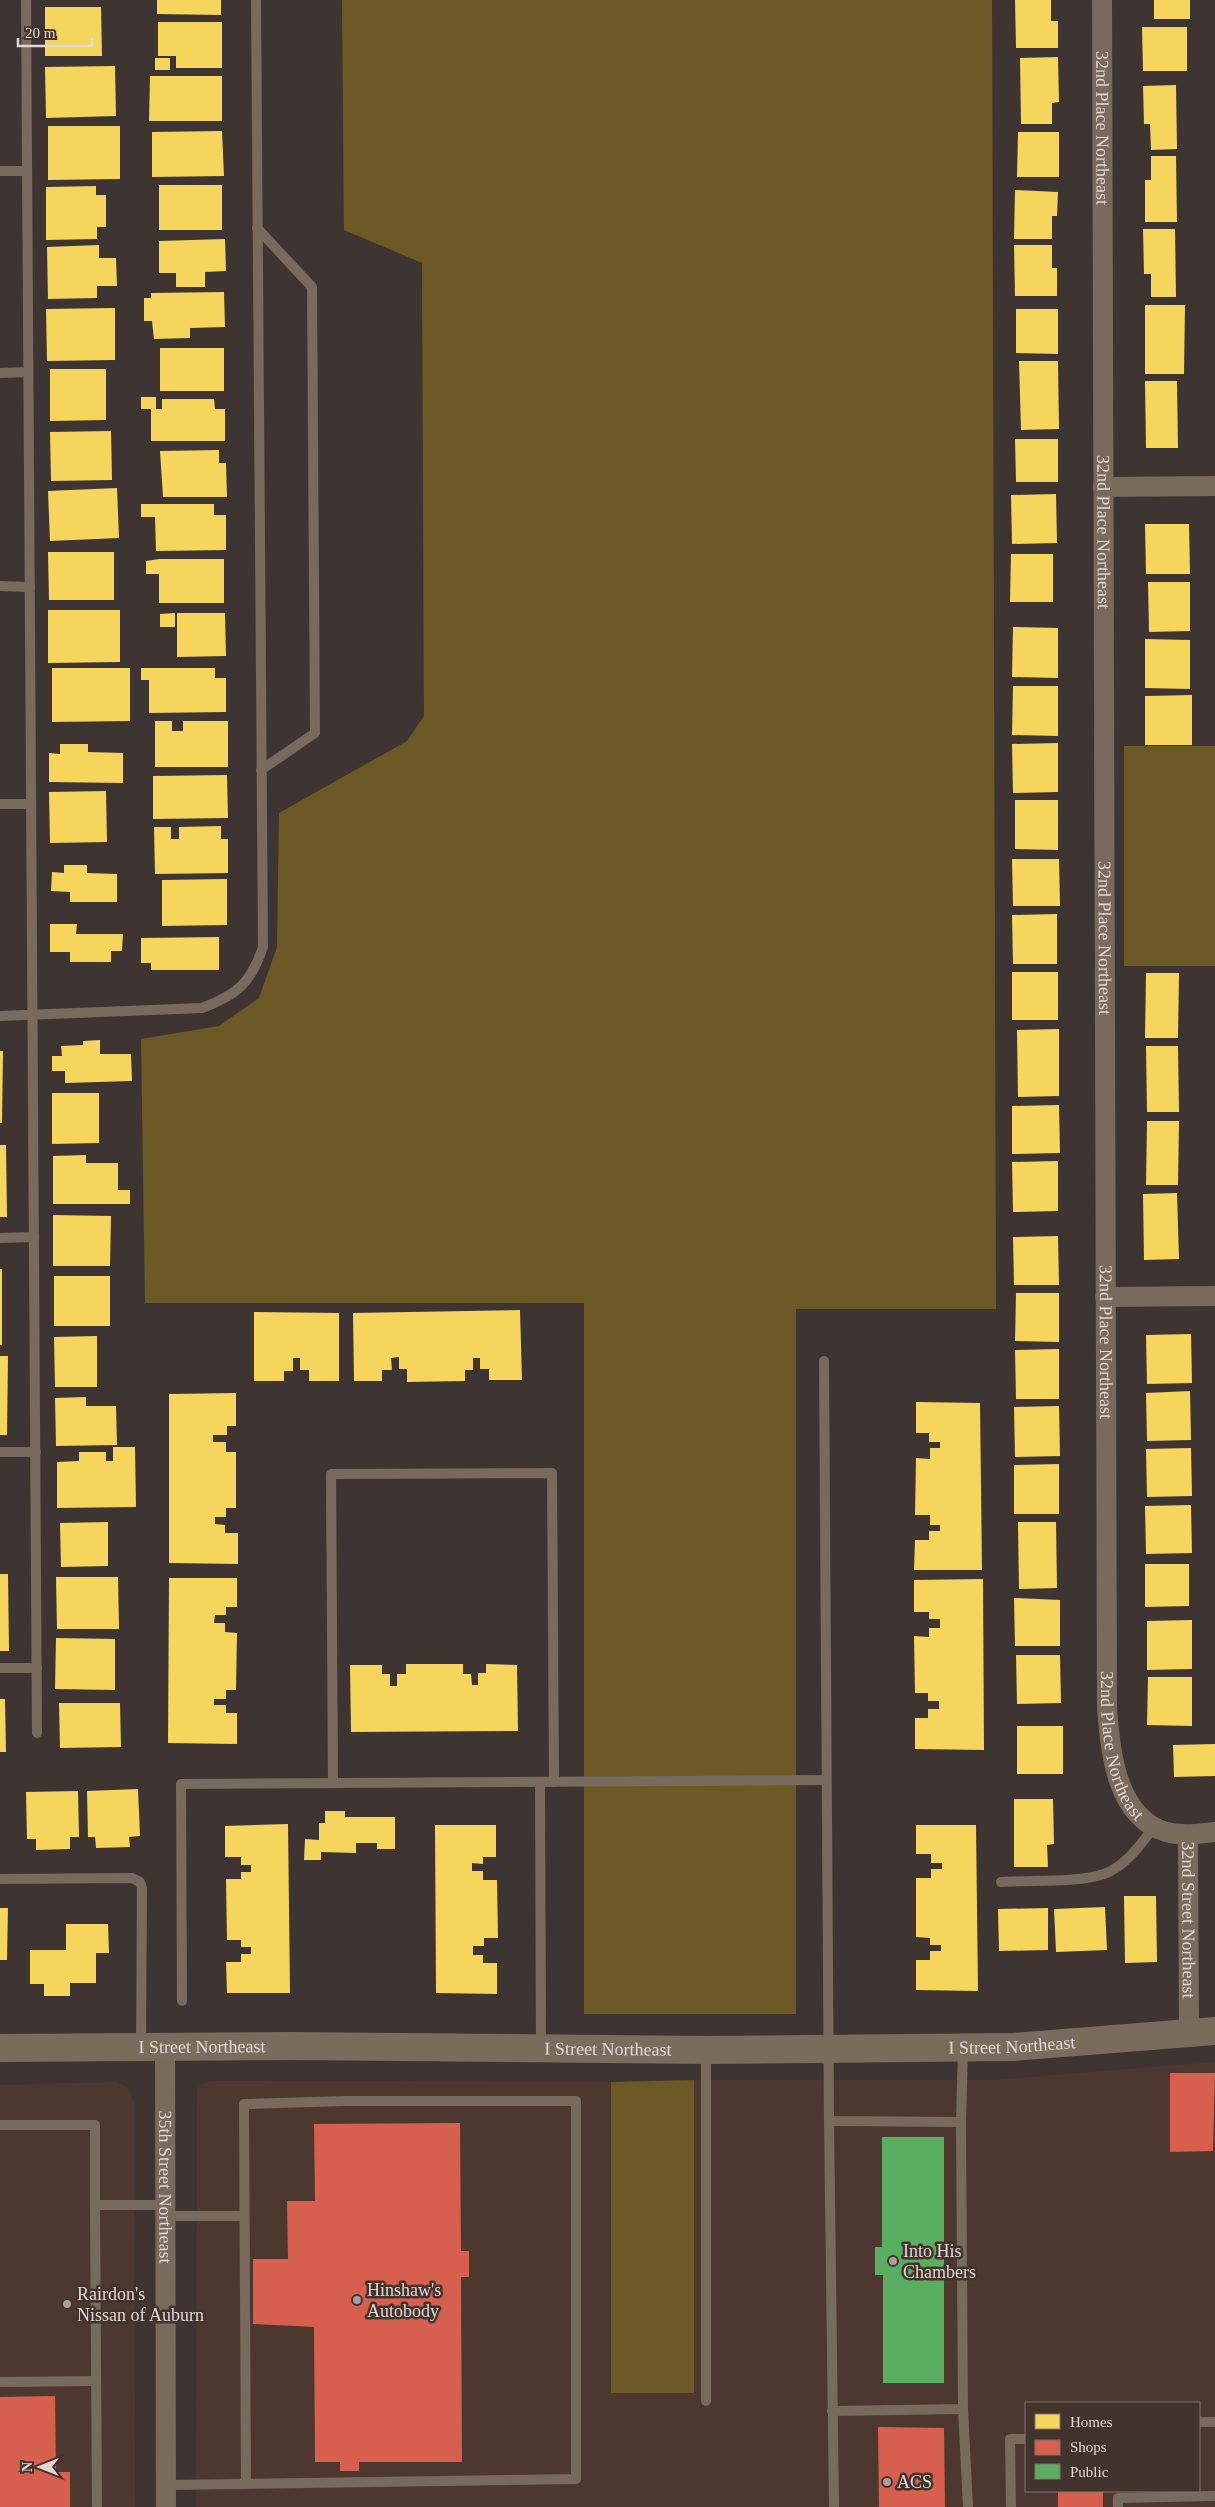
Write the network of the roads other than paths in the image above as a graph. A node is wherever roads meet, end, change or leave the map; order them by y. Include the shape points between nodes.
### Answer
1 (26, 0) edge
2 (256, 0) edge
3 (1102, 0) edge
4 (0, 171) edge
5 (27, 171) junction
6 (257, 228) junction
7 (28, 372) junction
8 (0, 373) edge
9 (1215, 486) edge
10 (1103, 487) junction
11 (0, 586) edge
12 (30, 586) junction
13 (262, 770) junction
14 (0, 804) edge
15 (31, 804) junction
16 (32, 1015) junction
17 (0, 1016) edge
18 (34, 1237) junction
19 (0, 1238) edge
20 (1215, 1296) edge
21 (1105, 1297) junction
22 (824, 1361) dead end
23 (0, 1452) edge
24 (36, 1452) junction
25 (0, 1668) edge
26 (37, 1668) junction
27 (37, 1733) dead end
28 (826, 1780) junction
29 (540, 1782) junction
30 (554, 1782) junction
31 (333, 1783) junction
32 (1154, 1827) junction
33 (1215, 1832) edge
34 (1188, 1835) junction
35 (0, 1879) edge
36 (1001, 1882) dead end
37 (182, 2002) dead end
38 (1202, 2032) edge
39 (153, 2047) junction
40 (0, 2048) edge
41 (962, 2048) junction
42 (541, 2049) junction
43 (829, 2049) junction
44 (706, 2050) junction
45 (829, 2120) junction
46 (961, 2122) junction
47 (0, 2125) edge
48 (95, 2205) junction
49 (165, 2211) junction
50 (244, 2216) junction
51 (96, 2381) junction
52 (0, 2382) edge
53 (706, 2401) dead end
54 (963, 2409) junction
55 (832, 2410) junction
56 (1200, 2422) edge
57 (1215, 2422) edge
58 (1025, 2439) edge
59 (246, 2484) junction
60 (166, 2485) junction
61 (1160, 2494) edge
62 (1215, 2496) edge
63 (1118, 2498) edge
64 (97, 2507) edge
65 (166, 2507) edge
66 (834, 2507) edge
67 (968, 2507) edge
68 (1011, 2507) edge

1 - 5 lane
2 - 6 lane
3 - 10 street, 32nd Place Northeast
4 - 5 lane
5 - 7 lane
6 - 13 lane
6 - 13 lane via 312,286 315,732
7 - 8 lane
7 - 12 lane
9 - 10 street
10 - 21 street, 32nd Place Northeast
11 - 12 lane
12 - 15 lane
13 - 16 lane via 263,947 255,969 239,989 202,1008
14 - 15 lane
15 - 16 lane
16 - 17 lane
16 - 18 lane
18 - 19 lane
18 - 24 lane
20 - 21 street
21 - 32 street, 32nd Place Northeast via 1107,1708 1110,1745 1114,1769 1126,1796
22 - 28 lane
23 - 24 lane
24 - 26 lane
25 - 26 lane
26 - 27 lane
28 - 30 lane
28 - 43 lane
29 - 30 lane
29 - 31 lane
29 - 42 lane
30 - 31 lane via 552,1473 331,1474
31 - 37 lane via 181,1784
32 - 34 street, 32nd Place Northeast
32 - 36 lane via 1135,1851 1106,1873 1089,1877
33 - 34 street, 32nd Street Northeast
34 - 38 street, 32nd Street Northeast
35 - 39 lane via 132,1878 140,1882
38 - 41 street, I Street Northeast via 1056,2045
39 - 40 street, I Street Northeast
39 - 42 street, I Street Northeast
39 - 49 street, 35th Street Northeast
41 - 43 street, I Street Northeast
41 - 46 lane
42 - 44 street, I Street Northeast
43 - 44 street, I Street Northeast
43 - 45 lane
44 - 53 lane
45 - 46 lane
45 - 55 lane
46 - 54 lane
47 - 48 lane via 95,2125
48 - 49 lane
48 - 51 lane
49 - 50 lane
49 - 60 street, 35th Street Northeast
50 - 59 lane
50 - 59 lane via 244,2104 576,2101 576,2479
51 - 52 lane
51 - 64 lane
54 - 55 lane
54 - 67 lane
55 - 66 lane
56 - 57 lane
58 - 68 lane via 1010,2439
59 - 60 lane
60 - 65 street, 35th Street Northeast
61 - 62 lane
61 - 63 lane

